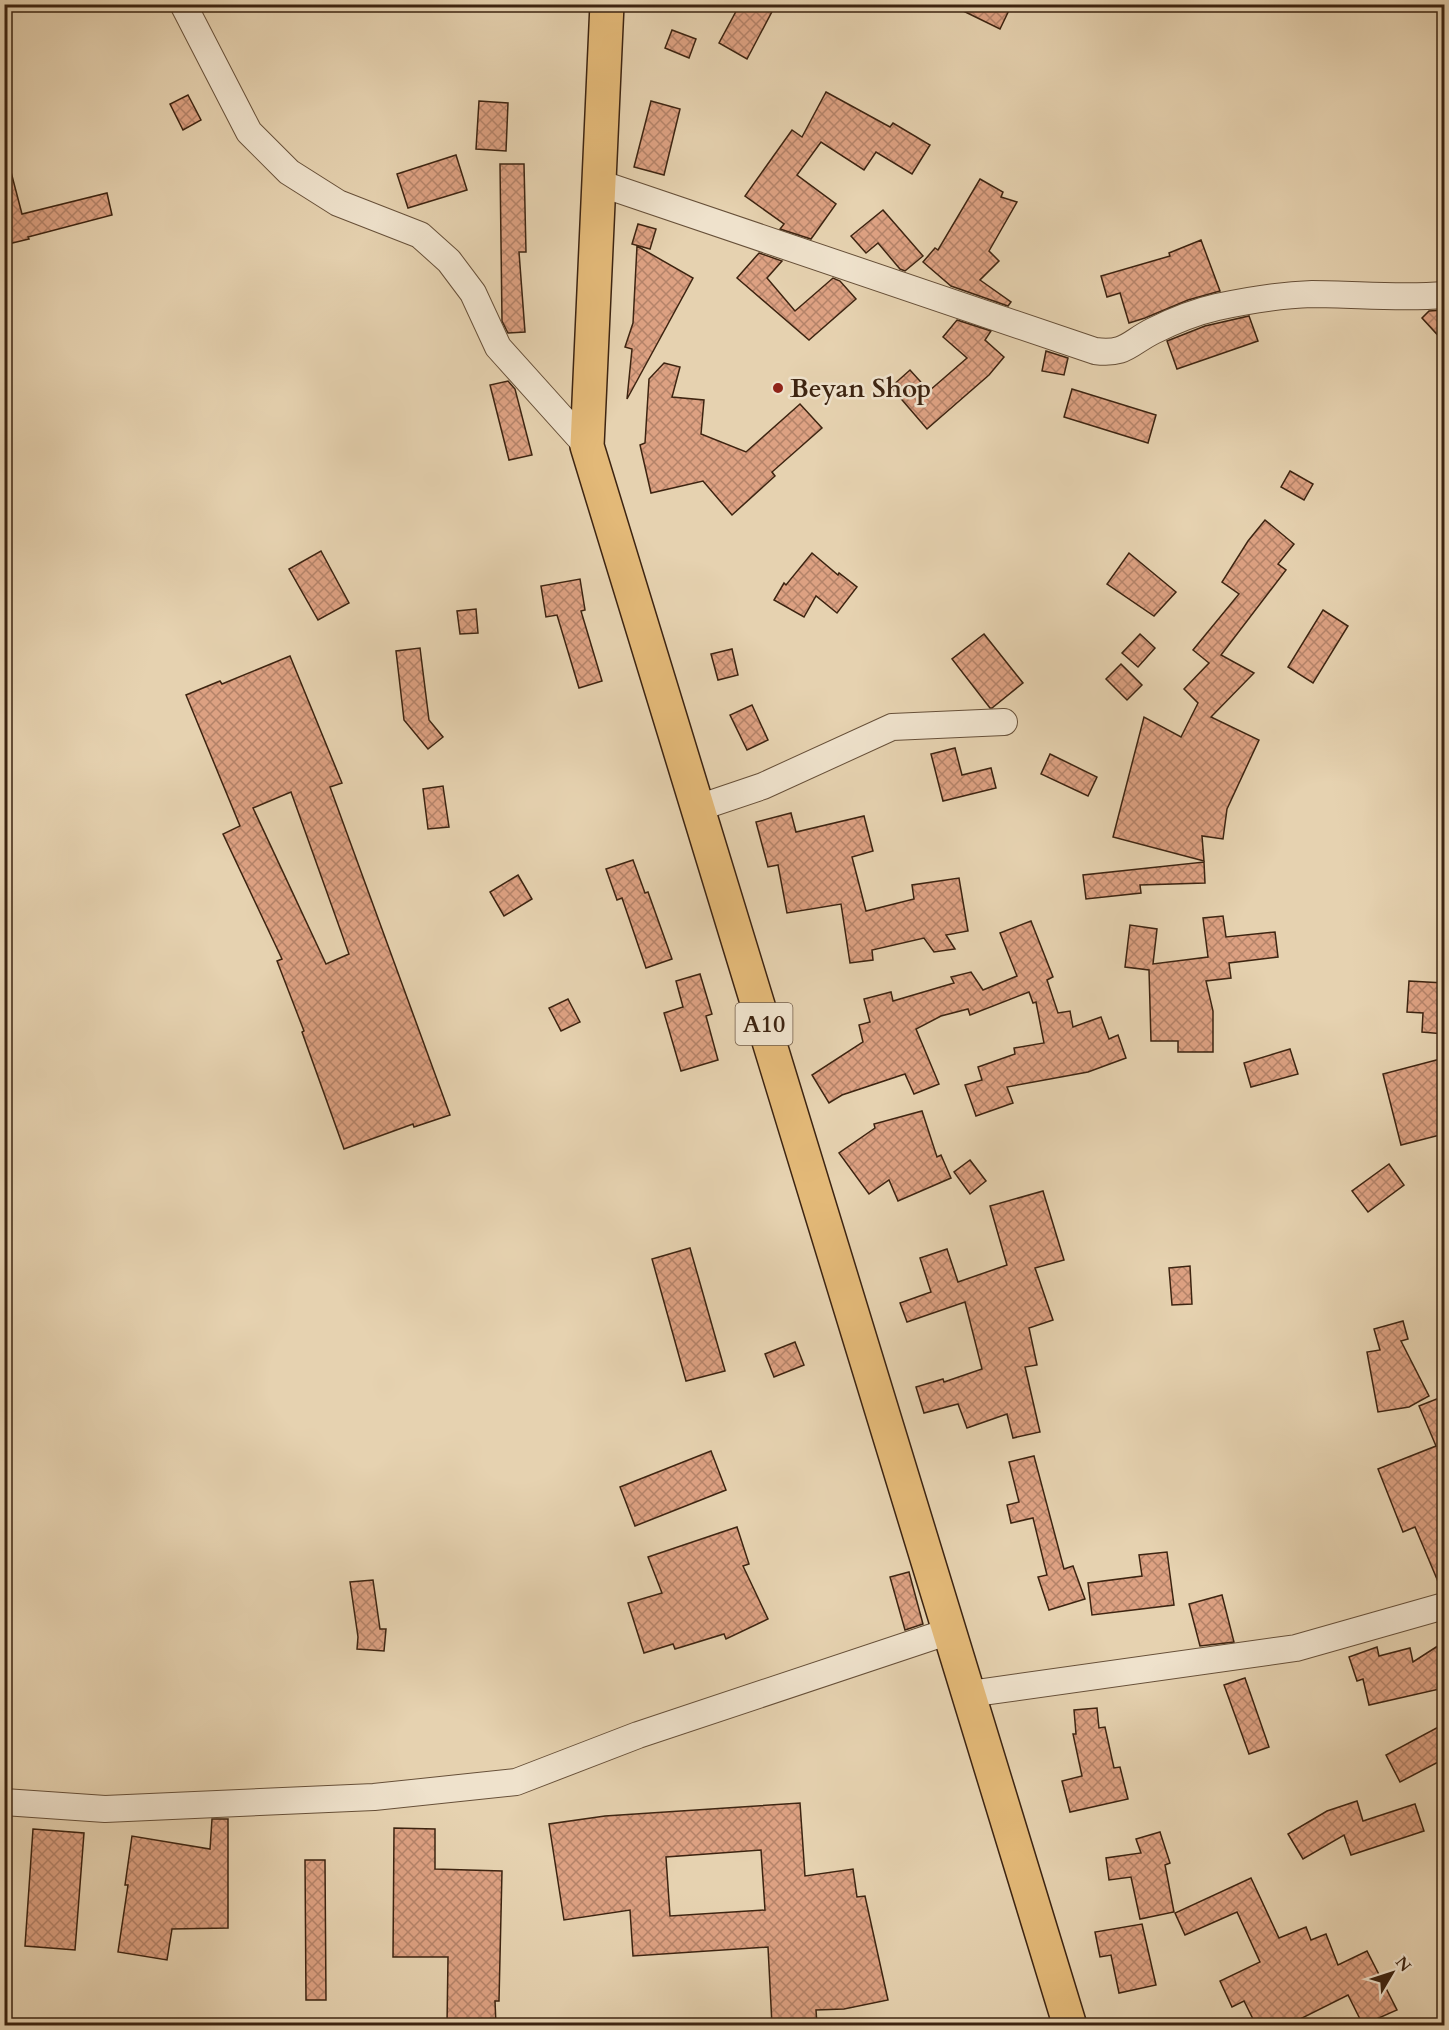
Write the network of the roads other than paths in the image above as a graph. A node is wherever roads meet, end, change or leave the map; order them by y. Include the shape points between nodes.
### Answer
1 (183, 4) edge
2 (607, 4) edge
3 (599, 183) junction
4 (1444, 296) edge
5 (587, 446) junction
6 (1004, 722) dead end
7 (698, 808) junction
8 (1444, 1606) edge
9 (950, 1631) junction
10 (969, 1694) junction
11 (4, 1802) edge
12 (1071, 2025) edge

1 - 5 street via 249,132 289,172 338,203 420,235 449,261 473,294 498,347
2 - 3 highway, A10
3 - 4 street via 1095,351 1110,353 1127,348 1181,318 1267,297
3 - 5 highway, A10
5 - 7 highway, A10
6 - 7 street via 892,727 763,786
7 - 9 highway, A10
8 - 10 street via 1296,1647
9 - 10 highway, A10
9 - 11 street via 638,1735 516,1782 374,1797 105,1809
10 - 12 highway, A10

